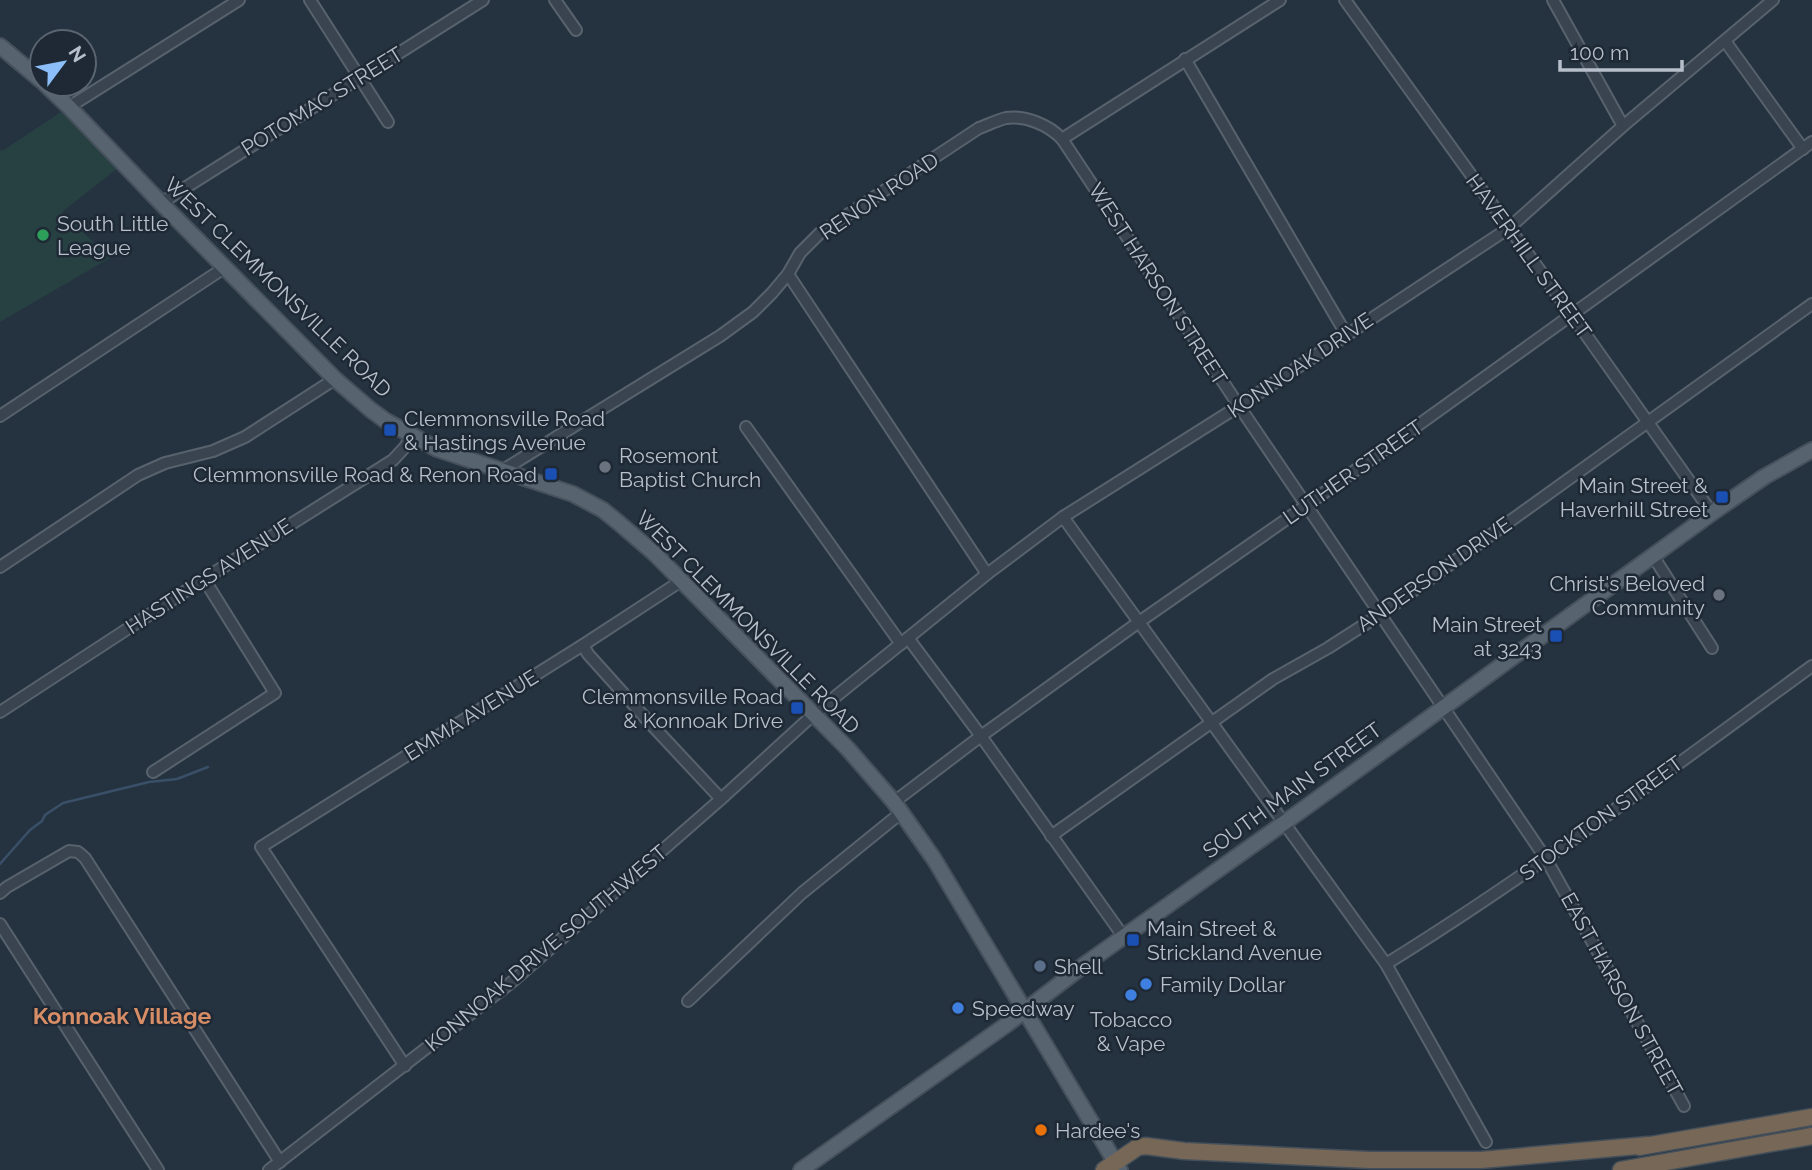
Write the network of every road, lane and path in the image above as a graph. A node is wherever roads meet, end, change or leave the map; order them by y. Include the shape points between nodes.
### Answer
1 (239, 0) edge
2 (310, 0) edge
3 (483, 0) edge
4 (555, 0) edge
5 (1280, 0) edge
6 (1345, 0) edge
7 (1773, 0) edge
8 (1557, 2) edge
9 (576, 30) dead end
10 (1725, 41) junction
11 (0, 46) edge
12 (1185, 59) junction
13 (28, 70) edge
14 (360, 77) junction
15 (60, 98) edge
16 (69, 107) junction
17 (388, 122) dead end
18 (1623, 126) junction
19 (1062, 139) junction
20 (1807, 146) edge
21 (161, 203) junction
22 (1509, 228) junction
23 (225, 268) junction
24 (789, 274) junction
25 (1812, 304) edge
26 (1572, 315) junction
27 (1346, 334) junction
28 (335, 379) junction
29 (1239, 406) junction
30 (0, 416) edge
31 (1648, 422) junction
32 (746, 427) dead end
33 (412, 435) junction
34 (1812, 450) edge
35 (503, 470) junction
36 (1307, 505) junction
37 (1712, 513) junction
38 (1063, 517) junction
39 (1653, 556) junction
40 (0, 566) edge
41 (987, 574) junction
42 (204, 579) junction
43 (681, 582) junction
44 (1381, 614) junction
45 (1139, 622) junction
46 (904, 641) junction
47 (583, 645) junction
48 (1712, 648) dead end
49 (1812, 666) edge
50 (1442, 708) junction
51 (0, 712) edge
52 (814, 714) junction
53 (1211, 722) junction
54 (981, 736) junction
55 (153, 772) dead end
56 (720, 799) junction
57 (898, 807) junction
58 (1284, 823) junction
59 (1051, 836) junction
60 (1546, 859) junction
61 (0, 893) edge
62 (0, 924) edge
63 (1123, 936) junction
64 (1386, 964) junction
65 (688, 1001) dead end
66 (1024, 1011) junction
67 (405, 1066) junction
68 (1684, 1106) dead end
69 (1812, 1117) edge
70 (1812, 1136) edge
71 (1486, 1142) dead end
72 (1648, 1145) junction
73 (280, 1162) junction
74 (1113, 1167) edge
75 (158, 1170) edge
76 (269, 1170) edge
77 (801, 1170) edge
78 (1502, 1170) edge
79 (1622, 1170) edge

1 - 16 street
2 - 14 street
3 - 14 street, POTOMAC STREET
4 - 9 street
5 - 12 street
6 - 22 street, HAVERHILL STREET
7 - 10 street, KONNOAK DRIVE
8 - 18 street
10 - 18 street, KONNOAK DRIVE
10 - 20 street
11 - 13 main road, WEST CLEMMONSVILLE ROAD
12 - 19 street
12 - 27 street
14 - 17 street
14 - 21 street, POTOMAC STREET
15 - 16 main road, WEST CLEMMONSVILLE ROAD
16 - 21 main road, WEST CLEMMONSVILLE ROAD
18 - 22 street, KONNOAK DRIVE
19 - 24 street, RENON ROAD via 1033,121 1007,118 979,128 820,233 800,253
19 - 29 street, WEST HARSON STREET
20 - 26 street, LUTHER STREET
21 - 23 main road, WEST CLEMMONSVILLE ROAD
22 - 26 street, HAVERHILL STREET
22 - 27 street, KONNOAK DRIVE
23 - 28 main road, WEST CLEMMONSVILLE ROAD
23 - 30 street
24 - 35 street, RENON ROAD via 753,312 720,336
24 - 41 street
25 - 31 street, ANDERSON DRIVE
26 - 31 street, HAVERHILL STREET
26 - 36 street, LUTHER STREET
27 - 29 street, KONNOAK DRIVE
28 - 33 main road, WEST CLEMMONSVILLE ROAD via 371,410
28 - 40 street via 245,437 138,475
29 - 36 street, WEST HARSON STREET
29 - 38 street, KONNOAK DRIVE
31 - 37 street, HAVERHILL STREET
31 - 44 street, ANDERSON DRIVE
32 - 46 street
33 - 35 main road, WEST CLEMMONSVILLE ROAD via 438,449
33 - 42 street, HASTINGS AVENUE via 393,460
34 - 37 main road, SOUTH MAIN STREET
35 - 43 main road, WEST CLEMMONSVILLE ROAD via 573,494 603,510
36 - 44 street, WEST HARSON STREET
36 - 45 street, LUTHER STREET
37 - 39 main road, SOUTH MAIN STREET
38 - 41 street, KONNOAK DRIVE
38 - 45 street
39 - 48 street
39 - 50 main road, SOUTH MAIN STREET
41 - 46 street, KONNOAK DRIVE
42 - 51 street, HASTINGS AVENUE
42 - 55 street via 275,693
43 - 47 street, EMMA AVENUE
43 - 52 main road, WEST CLEMMONSVILLE ROAD
44 - 50 street, WEST HARSON STREET
44 - 53 street, ANDERSON DRIVE
45 - 53 street
45 - 54 street, LUTHER STREET
46 - 52 street, KONNOAK DRIVE
46 - 54 street
47 - 56 street
47 - 67 street, EMMA AVENUE via 261,847
49 - 60 street, STOCKTON STREET
50 - 58 main road, SOUTH MAIN STREET
50 - 60 street, EAST HARSON STREET
52 - 56 street, KONNOAK DRIVE SOUTHWEST
52 - 57 main road, WEST CLEMMONSVILLE ROAD
53 - 58 street
53 - 59 street, ANDERSON DRIVE
54 - 57 street, LUTHER STREET
54 - 59 street
56 - 67 street, KONNOAK DRIVE SOUTHWEST via 513,981
57 - 65 street, LUTHER STREET
57 - 66 main road, WEST CLEMMONSVILLE ROAD
58 - 63 main road, SOUTH MAIN STREET
58 - 64 street
59 - 63 street
60 - 64 street, STOCKTON STREET
60 - 68 street, EAST HARSON STREET
61 - 73 street via 69,851 85,858
62 - 75 street
63 - 66 main road, SOUTH MAIN STREET
64 - 71 street
66 - 74 main road, WEST CLEMMONSVILLE ROAD
66 - 77 main road, SOUTH MAIN STREET
67 - 73 street, KONNOAK DRIVE SOUTHWEST
69 - 72 highway
70 - 79 highway
72 - 74 highway via 1481,1160 1370,1160 1146,1146
72 - 78 highway
73 - 76 street, KONNOAK DRIVE SOUTHWEST

